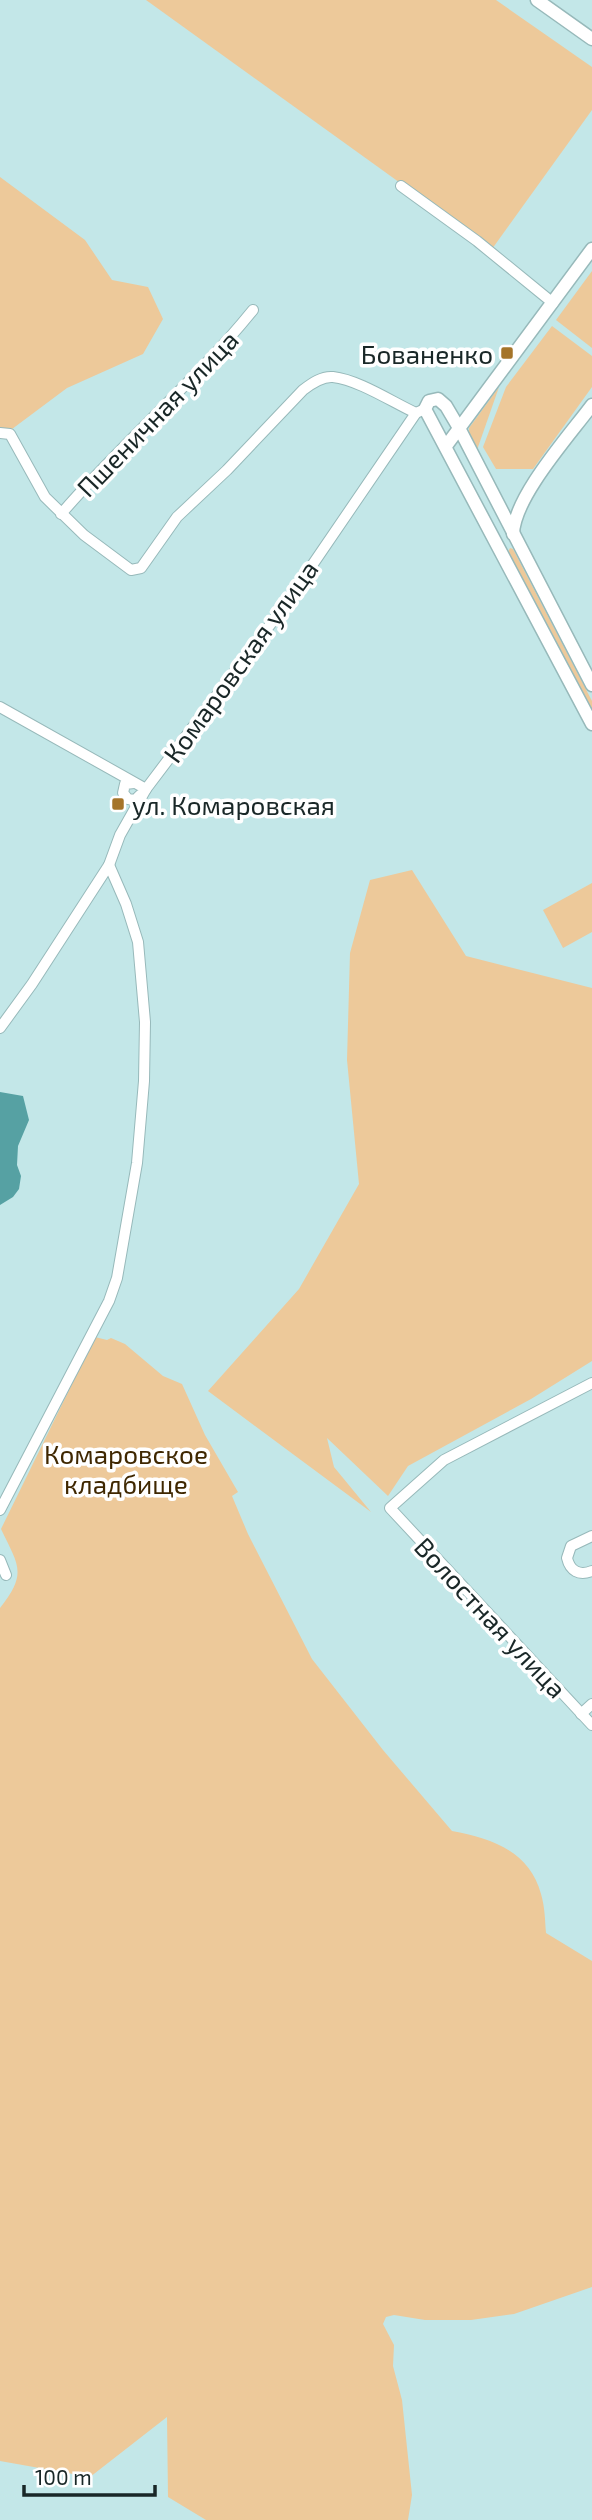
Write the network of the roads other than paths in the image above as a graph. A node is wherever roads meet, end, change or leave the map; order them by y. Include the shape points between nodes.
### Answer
1 (537, 0) edge
2 (592, 39) edge
3 (401, 186) dead end
4 (592, 249) edge
5 (552, 303) junction
6 (253, 310) dead end
7 (591, 407) edge
8 (421, 411) junction
9 (458, 428) junction
10 (0, 433) edge
11 (446, 446) junction
12 (61, 514) junction
13 (514, 534) junction
14 (496, 542) junction
15 (592, 685) edge
16 (0, 707) edge
17 (592, 724) edge
18 (135, 783) junction
19 (145, 790) junction
20 (109, 865) junction
21 (0, 1028) edge
22 (592, 1383) edge
23 (0, 1510) edge
24 (592, 1536) edge
25 (0, 1560) edge
26 (592, 1571) edge
27 (6, 1575) dead end
28 (592, 1704) edge
29 (581, 1714) junction
30 (592, 1725) edge

1 - 2 street
3 - 5 street
4 - 5 street
5 - 9 street
6 - 12 street, Пшеничная улица via 225,345
7 - 13 street via 527,494 513,522
8 - 9 street via 429,401 438,399
8 - 11 street
8 - 12 street, Пшеничная улица via 331,376 315,381 177,517 141,568 131,570 114,559
8 - 19 street, Комаровская улица via 285,605
9 - 11 street
9 - 13 street
10 - 12 street, Пшеничная улица via 10,434 44,498
11 - 14 street
13 - 14 street
13 - 15 street
14 - 17 street
16 - 18 street
18 - 19 street
18 - 19 street via 125,783 123,793 128,799 135,800
19 - 20 street, Комаровская улица
20 - 21 street, Комаровская улица
20 - 23 street via 138,942 145,1022 137,1163 109,1301
22 - 29 street, Волостная улица via 444,1460 390,1508
24 - 26 street via 571,1546 567,1558 577,1572
25 - 27 street
28 - 29 street
29 - 30 street, Волостная улица

